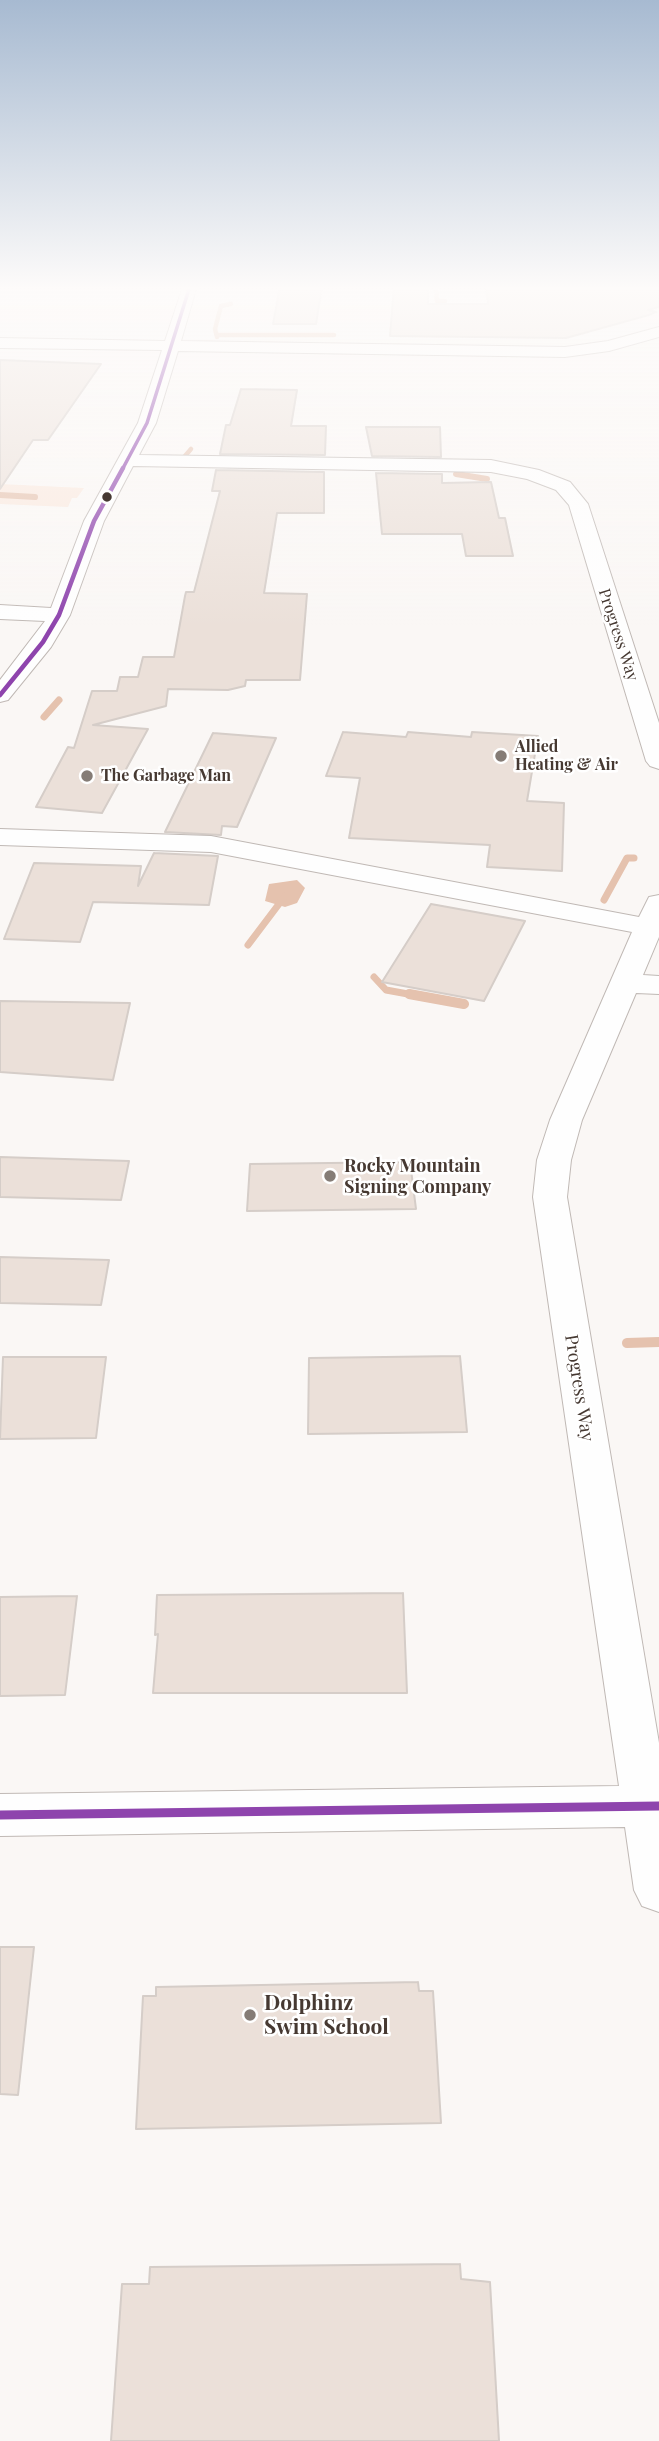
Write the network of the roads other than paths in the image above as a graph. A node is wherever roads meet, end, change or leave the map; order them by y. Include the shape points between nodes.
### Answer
1 (154, 400) edge
2 (127, 460) junction
3 (0, 612) edge
4 (59, 615) junction
5 (0, 695) edge
6 (655, 734) edge
7 (659, 761) edge
8 (0, 836) edge
9 (654, 915) edge
10 (642, 984) edge
11 (652, 1806) edge
12 (0, 1815) edge
13 (659, 1889) edge

1 - 2 street
2 - 4 street via 94,521
2 - 6 street, Progress Way via 503,468 556,483 573,495 579,509
3 - 4 street
4 - 5 street
6 - 7 street, Progress Way
8 - 9 street via 211,844
9 - 10 street, Progress Way
10 - 11 street, Progress Way via 566,1120 554,1160 550,1197
11 - 12 street
11 - 13 street, Progress Way

